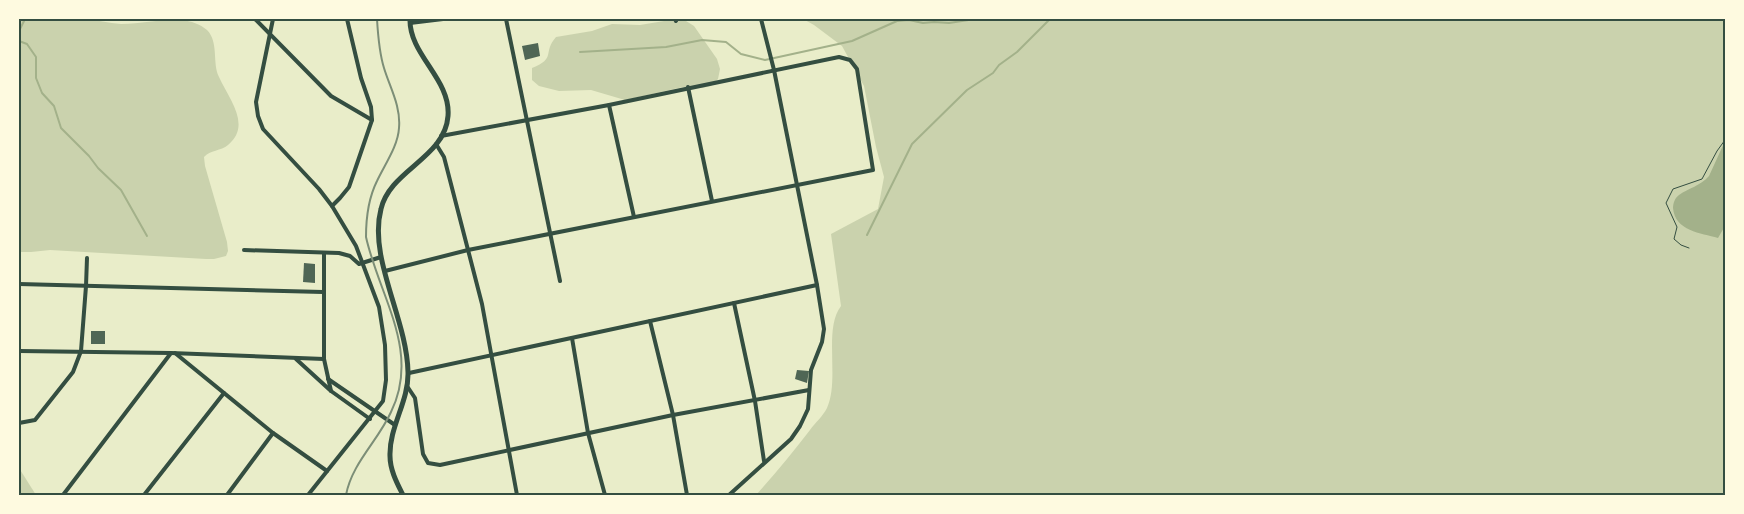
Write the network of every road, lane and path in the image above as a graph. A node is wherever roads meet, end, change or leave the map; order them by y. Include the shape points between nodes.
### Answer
1 (255, 19) edge
2 (273, 19) edge
3 (347, 19) edge
4 (443, 19) edge
5 (506, 19) edge
6 (761, 19) edge
7 (410, 21) edge
8 (270, 32) junction
9 (774, 70) junction
10 (688, 87) junction
11 (609, 105) junction
12 (372, 120) junction
13 (527, 120) junction
14 (441, 136) junction
15 (1725, 140) edge
16 (436, 144) junction
17 (797, 185) junction
18 (712, 201) junction
19 (332, 206) junction
20 (634, 217) junction
21 (551, 234) junction
22 (1689, 248) dead end
23 (244, 250) dead end
24 (468, 250) junction
25 (324, 253) junction
26 (381, 257) junction
27 (87, 258) dead end
28 (363, 264) junction
29 (385, 271) junction
30 (560, 281) dead end
31 (19, 284) edge
32 (817, 285) junction
33 (86, 286) junction
34 (323, 292) junction
35 (734, 303) junction
36 (650, 321) junction
37 (572, 338) junction
38 (19, 351) edge
39 (81, 351) junction
40 (173, 353) junction
41 (491, 356) junction
42 (295, 358) junction
43 (324, 359) junction
44 (408, 373) junction
45 (328, 379) junction
46 (407, 386) junction
47 (809, 390) junction
48 (331, 391) junction
49 (224, 393) junction
50 (755, 401) junction
51 (376, 412) junction
52 (673, 415) junction
53 (370, 419) junction
54 (19, 423) edge
55 (396, 425) junction
56 (274, 433) junction
57 (588, 433) junction
58 (509, 451) junction
59 (764, 461) junction
60 (326, 471) junction
61 (63, 495) edge
62 (144, 495) edge
63 (227, 495) edge
64 (308, 495) edge
65 (402, 495) edge
66 (517, 495) edge
67 (605, 495) edge
68 (687, 495) edge
69 (729, 495) edge

1 - 8 street
2 - 8 street
3 - 12 street
4 - 7 street
5 - 13 street
6 - 9 street
7 - 14 main road via 415,42 448,103 448,117
8 - 12 street via 331,96
8 - 19 street via 256,102 258,116 263,129
9 - 10 street
9 - 17 street
9 - 17 street via 838,57 850,60 857,70 873,170
10 - 11 street
10 - 18 street
11 - 13 street
11 - 20 street
12 - 19 street via 349,187
13 - 14 street
13 - 21 street
14 - 16 main road
15 - 22 path via 1702,179 1673,189 1666,203 1677,227 1674,239
16 - 24 street via 444,158
16 - 26 main road via 388,191 378,227
17 - 18 street
17 - 32 street
18 - 20 street
19 - 28 street
20 - 21 street
21 - 24 street
21 - 30 street
23 - 25 street
24 - 29 street
24 - 41 street
25 - 28 street via 348,254 357,264
25 - 34 street
26 - 28 street
26 - 29 main road
27 - 33 street
28 - 51 street via 379,307 385,346 386,380 383,401
29 - 44 main road via 402,326
31 - 33 street
32 - 35 street
32 - 47 street via 824,329 811,370
33 - 34 street
33 - 39 street
34 - 43 street
35 - 36 street
35 - 50 street
36 - 37 street
36 - 52 street
37 - 41 street
37 - 57 street
38 - 39 street
39 - 40 street
39 - 54 street via 73,372 34,420
40 - 42 street
40 - 49 street
40 - 61 street
41 - 44 street
41 - 58 street
42 - 43 street
42 - 48 street
43 - 45 street
44 - 46 main road
45 - 48 street
45 - 51 street
46 - 55 main road
46 - 58 street via 415,398 423,454 428,463 440,465
47 - 50 street
47 - 59 street via 808,409 800,426
48 - 53 street
49 - 56 street
49 - 62 street
50 - 52 street
50 - 59 street
51 - 53 street
51 - 55 street
52 - 57 street
52 - 68 street
53 - 60 street
55 - 65 main road via 389,457 392,474
56 - 60 street
56 - 63 street
57 - 58 street
57 - 67 street
58 - 66 street
59 - 69 street
60 - 64 street

